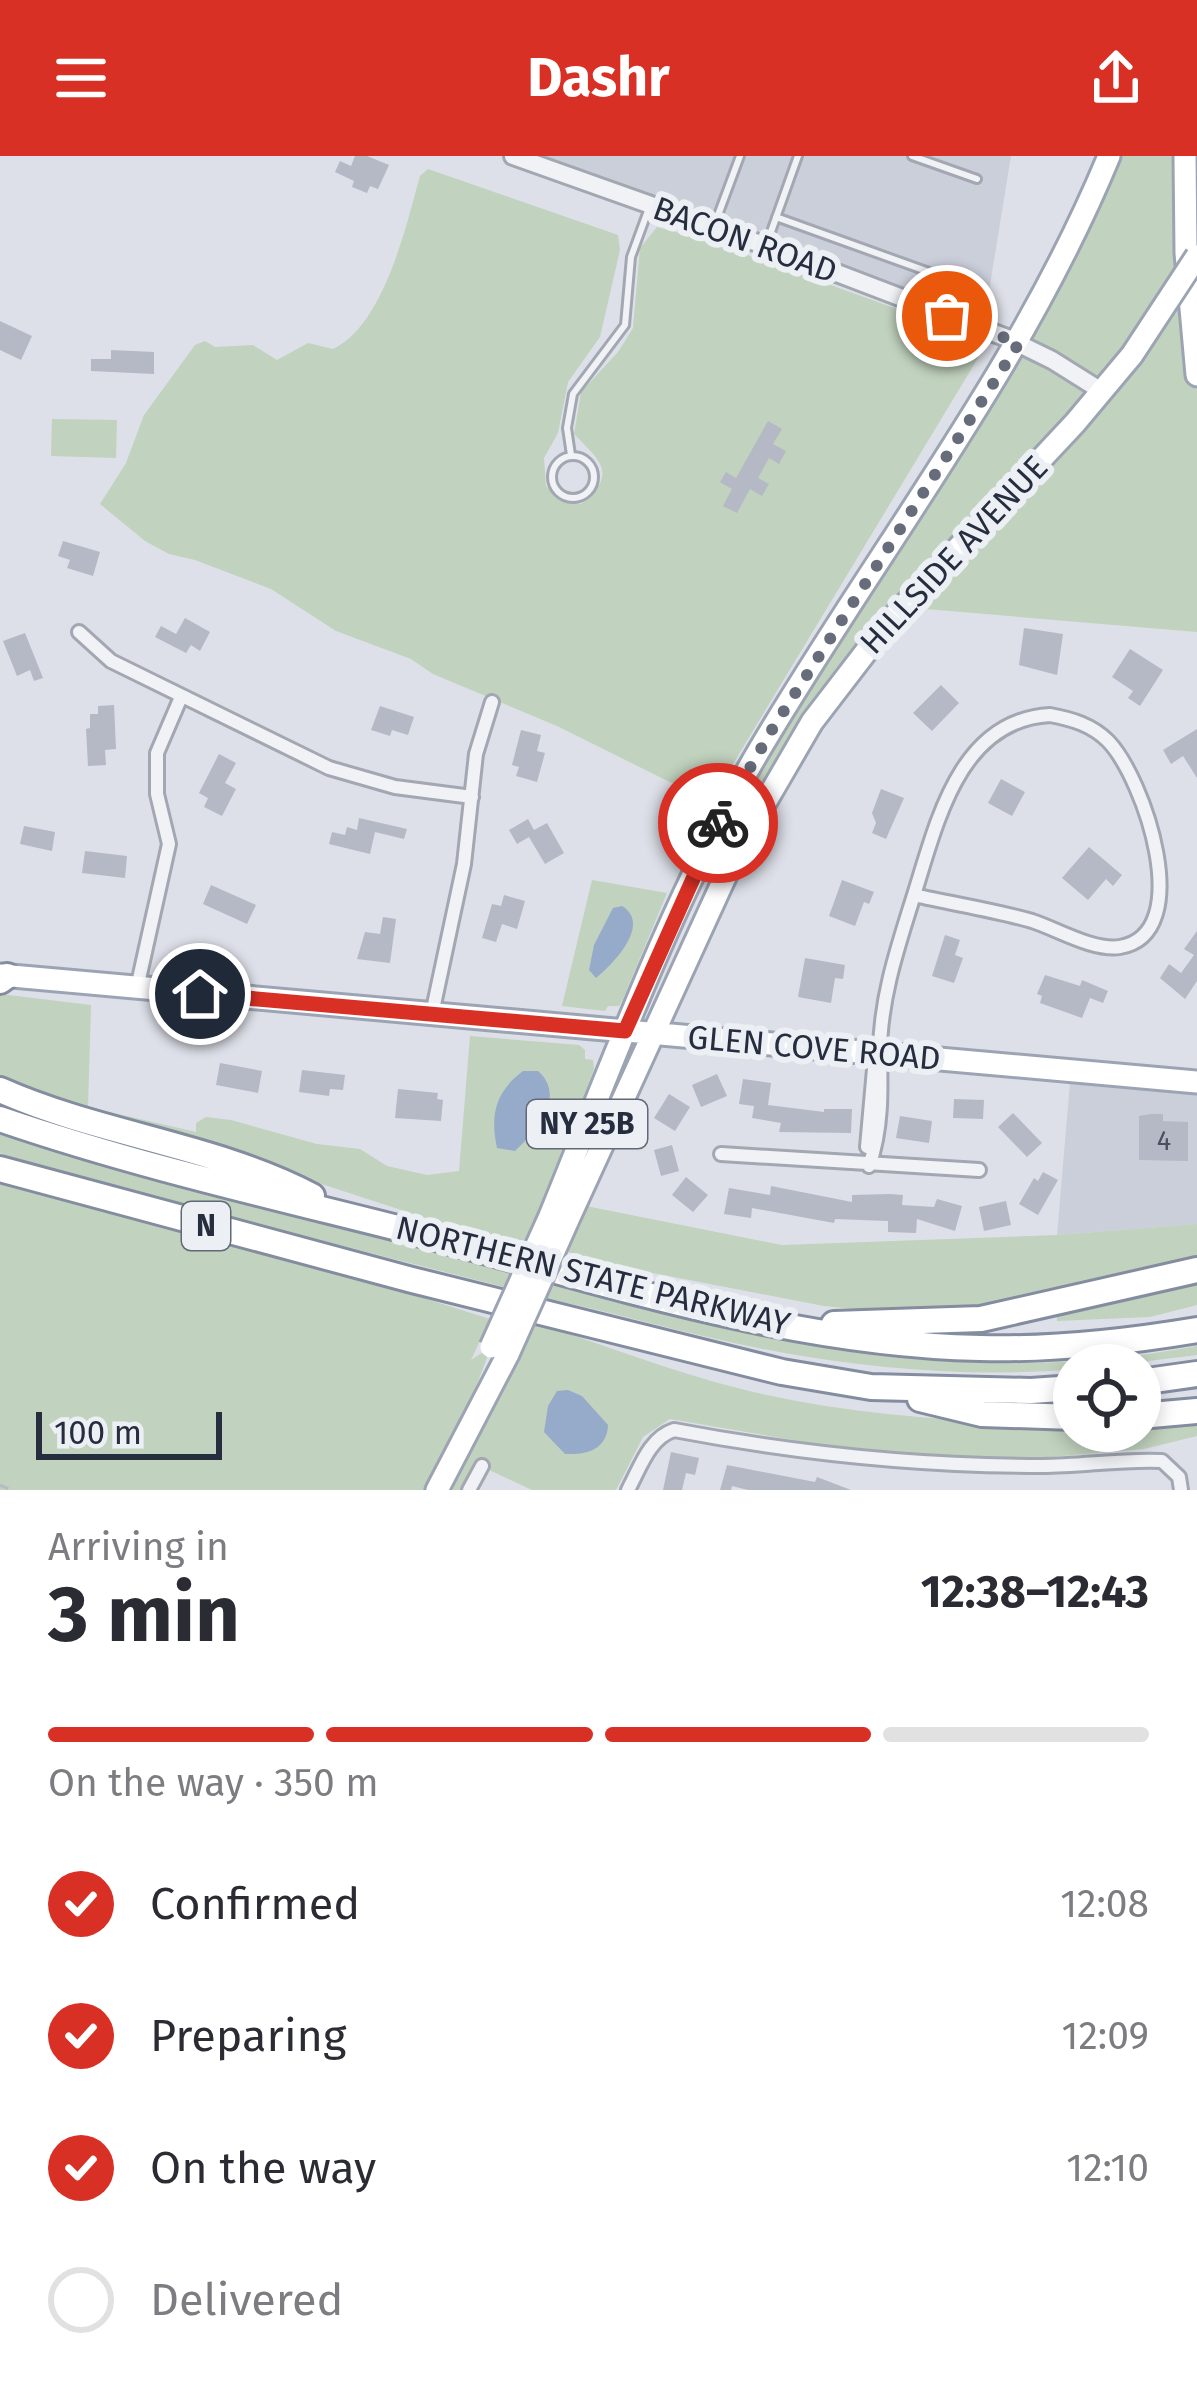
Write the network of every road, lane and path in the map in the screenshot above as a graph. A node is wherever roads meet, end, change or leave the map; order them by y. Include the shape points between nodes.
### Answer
1 (740, 156) edge
2 (798, 156) edge
3 (912, 156) edge
4 (1109, 156) edge
5 (1185, 156) edge
6 (524, 158) edge
7 (976, 179) dead end
8 (650, 205) junction
9 (776, 218) junction
10 (713, 227) junction
11 (766, 246) junction
12 (1197, 256) edge
13 (947, 316) junction
14 (1019, 343) junction
15 (1197, 375) edge
16 (1103, 392) junction
17 (571, 455) junction
18 (79, 632) dead end
19 (181, 697) junction
20 (492, 702) dead end
21 (472, 796) junction
22 (914, 896) junction
23 (2, 978) edge
24 (137, 988) junction
25 (432, 1015) junction
26 (625, 1031) junction
27 (654, 1035) junction
28 (880, 1054) junction
29 (1197, 1082) edge
30 (0, 1090) edge
31 (0, 1120) edge
32 (721, 1154) dead end
33 (869, 1166) junction
34 (0, 1169) edge
35 (979, 1170) dead end
36 (351, 1216) junction
37 (558, 1219) junction
38 (1197, 1270) edge
39 (796, 1328) junction
40 (1197, 1330) edge
41 (1197, 1374) edge
42 (1161, 1379) edge
43 (872, 1387) junction
44 (1053, 1388) edge
45 (1197, 1390) edge
46 (1161, 1395) edge
47 (1053, 1403) edge
48 (1197, 1411) edge
49 (1161, 1414) edge
50 (1053, 1416) edge
51 (482, 1466) dead end
52 (0, 1485) edge
53 (11, 1490) edge
54 (437, 1490) edge
55 (469, 1490) edge
56 (628, 1490) edge
57 (1181, 1490) edge

1 - 10 lane
2 - 9 lane
3 - 7 lane
4 - 14 main road, HILLSIDE AVENUE / NY 25B
5 - 15 main road
6 - 8 street, BACON ROAD
8 - 10 street, BACON ROAD
8 - 17 lane via 631,257 625,326 573,394
9 - 11 lane
9 - 13 lane via 955,281
10 - 11 street, BACON ROAD
11 - 13 street, BACON ROAD
12 - 16 main road, HILLSIDE AVENUE / NY 25B, bridge
13 - 14 street, BACON ROAD
14 - 16 street, BACON ROAD
14 - 26 main road, HILLSIDE AVENUE / NY 25B via 745,775
16 - 27 main road, HILLSIDE AVENUE / NY 25B via 888,622 812,722 742,840
17 - 17 lane via 552,479 557,491 575,498 594,478 585,459
18 - 19 street via 111,661
19 - 21 street via 329,768
19 - 24 street via 157,753 169,844
20 - 21 street
21 - 25 street
22 - 22 street via 962,772 995,730 1028,716 1070,718 1098,733 1128,768 1150,817 1163,887 1161,913 1140,940 1096,944
22 - 28 street via 889,983
23 - 24 main road, GLEN COVE ROAD
24 - 25 main road, GLEN COVE ROAD
25 - 26 main road, GLEN COVE ROAD
26 - 27 main road, GLEN COVE ROAD
26 - 37 main road, HILLSIDE AVENUE / NY 25B
27 - 28 main road, GLEN COVE ROAD
27 - 37 main road, HILLSIDE AVENUE / NY 25B
28 - 29 main road, GLEN COVE ROAD
28 - 33 street
30 - 36 highway via 272,1175
31 - 36 highway, NORTHERN STATE PARKWAY / N
32 - 33 street
33 - 35 street
34 - 43 highway, NORTHERN STATE PARKWAY / N via 583,1323
36 - 39 highway, NORTHERN STATE PARKWAY / N
37 - 54 main road, HILLSIDE AVENUE / NY 25B, bridge
38 - 39 highway via 981,1319
39 - 40 highway, NORTHERN STATE PARKWAY / N via 979,1348 1114,1343
41 - 42 highway
43 - 44 highway, NORTHERN STATE PARKWAY / N
43 - 47 highway
43 - 50 highway via 982,1414
45 - 46 highway
48 - 49 highway
51 - 55 street
52 - 53 path
56 - 57 street via 653,1443 674,1430 946,1463 1162,1461

